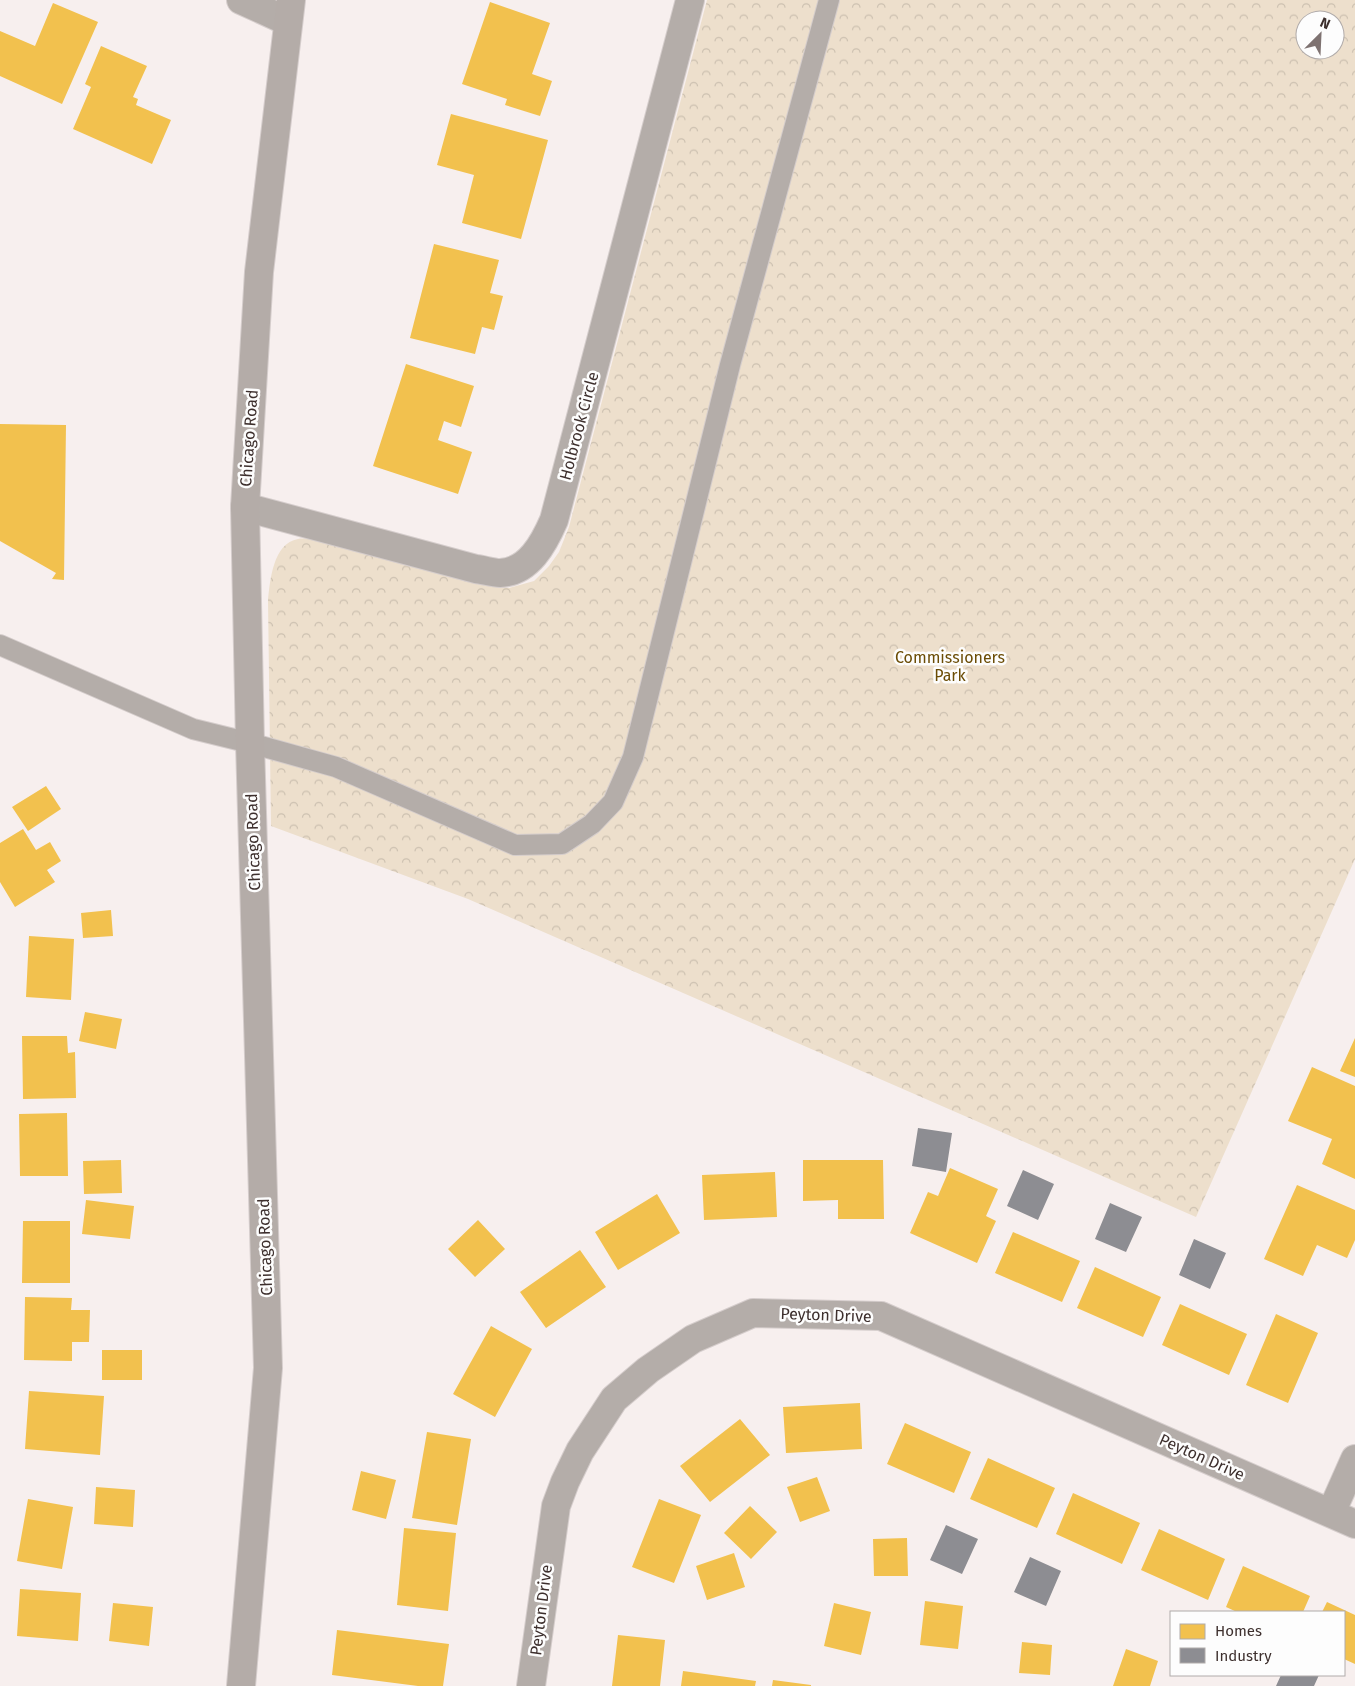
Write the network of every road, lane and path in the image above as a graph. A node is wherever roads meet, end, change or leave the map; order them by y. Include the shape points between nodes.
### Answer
1 (241, 0) edge
2 (690, 0) edge
3 (829, 0) edge
4 (289, 10) edge
5 (245, 507) junction
6 (0, 645) edge
7 (250, 743) junction
8 (1355, 1459) edge
9 (1331, 1513) junction
10 (1355, 1524) edge
11 (241, 1686) edge
12 (531, 1686) edge

1 - 4 street
2 - 5 street, Holbrook Circle via 554,520 544,544 516,569 500,573
3 - 7 lane via 730,365 633,757 613,802 592,824 562,844 515,845 336,767
4 - 5 street, Chicago Road via 259,272
5 - 7 street, Chicago Road
6 - 7 lane via 193,729
7 - 11 street, Chicago Road via 268,1368
8 - 9 street
9 - 10 street, Peyton Drive
9 - 12 street, Peyton Drive via 881,1316 753,1313 694,1339 648,1370 614,1399 580,1451 556,1506

